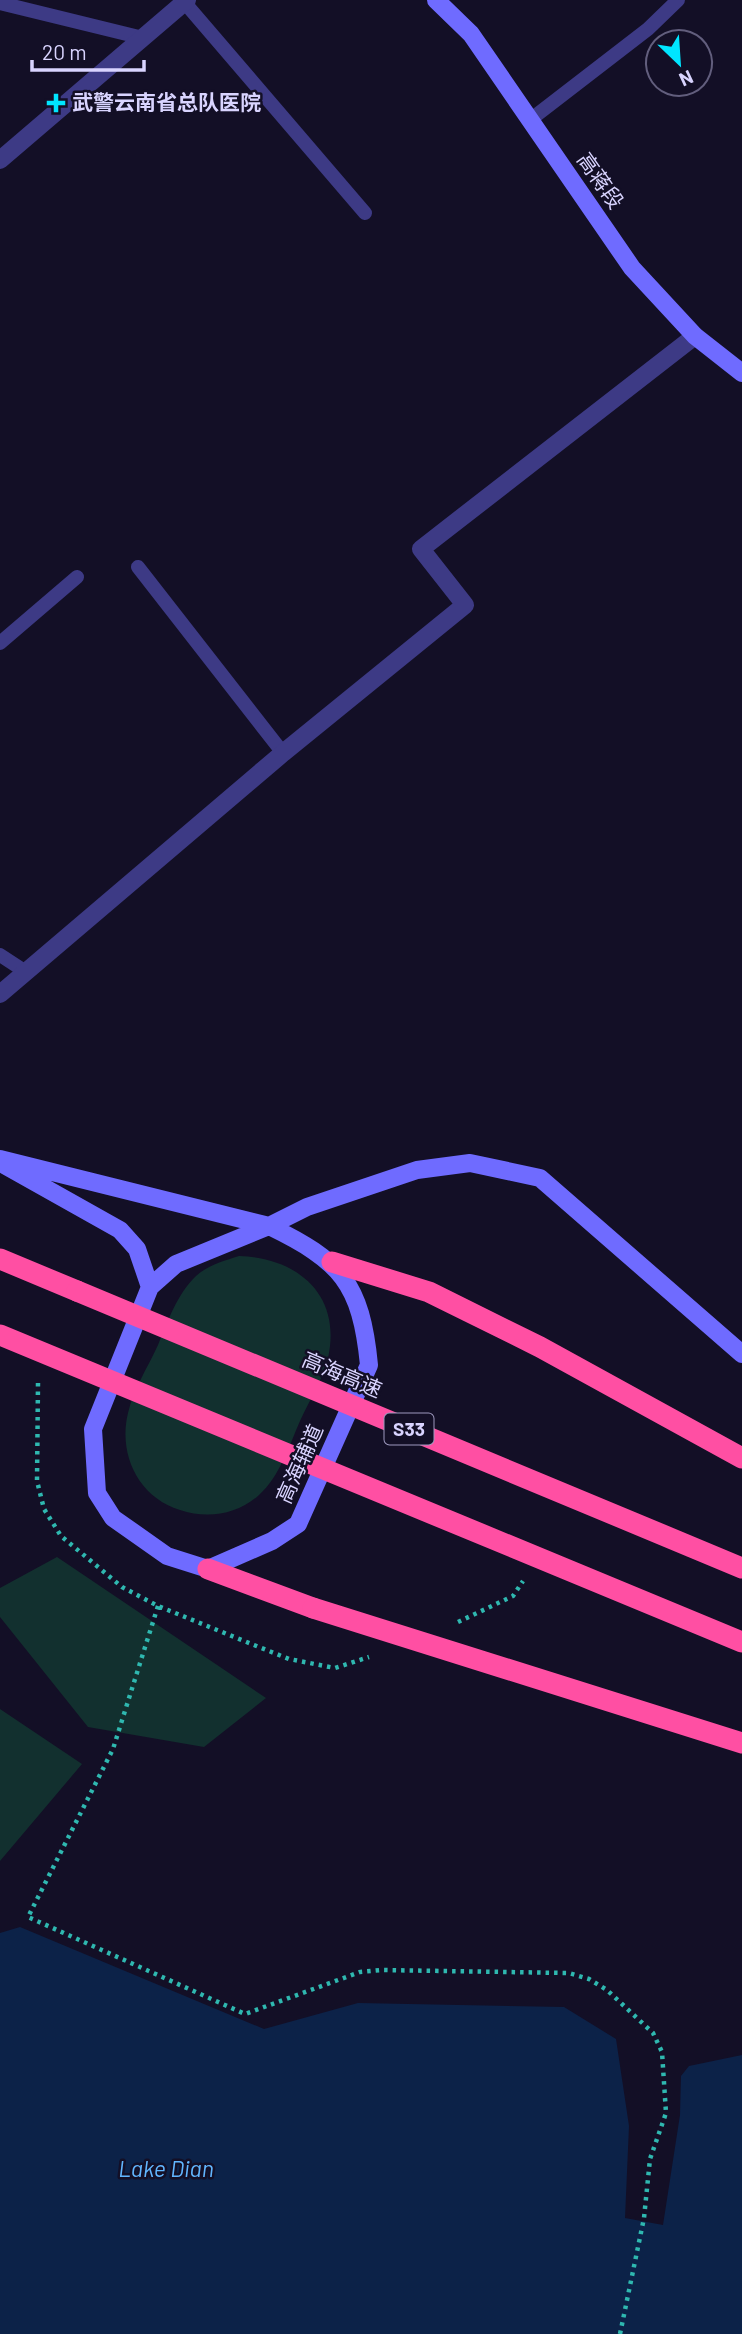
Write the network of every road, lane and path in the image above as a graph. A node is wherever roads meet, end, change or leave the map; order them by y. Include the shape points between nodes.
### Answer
1 (436, 0) edge
2 (678, 0) edge
3 (186, 2) edge
4 (0, 4) edge
5 (143, 38) junction
6 (530, 120) junction
7 (0, 160) edge
8 (365, 213) dead end
9 (695, 336) junction
10 (742, 373) edge
11 (138, 566) dead end
12 (77, 577) dead end
13 (0, 643) edge
14 (283, 752) junction
15 (0, 955) edge
16 (26, 972) junction
17 (0, 994) edge
18 (0, 1161) edge
19 (269, 1226) junction
20 (0, 1259) edge
21 (332, 1262) junction
22 (150, 1287) junction
23 (0, 1335) edge
24 (742, 1354) edge
25 (38, 1374) dead end
26 (742, 1458) edge
27 (742, 1568) edge
28 (208, 1569) junction
29 (742, 1642) edge
30 (742, 1744) edge
31 (620, 2334) edge

1 - 6 main road, 高蒋段 via 471,34
2 - 6 lane via 648,29
3 - 5 street
3 - 8 lane
4 - 5 lane
5 - 7 street
6 - 9 main road, 高蒋段 via 632,268
9 - 10 main road, 高蒋段
9 - 14 street via 421,549 465,605
11 - 14 lane
12 - 13 lane
14 - 16 street
15 - 16 lane
16 - 17 street
18 - 19 main road, 高海辅道
18 - 22 main road, 高海辅道 via 120,1230 137,1249
19 - 21 main road, 高海辅道
19 - 22 main road via 176,1264
19 - 24 main road via 307,1207 417,1170 470,1163 540,1178
20 - 27 highway, 高海高速 / S33, bridge
21 - 26 highway via 429,1292
21 - 28 main road, 高海辅道 via 358,1307 369,1365 298,1524 262,1546
22 - 28 main road via 93,1429 97,1493 113,1518 137,1536 167,1556
23 - 29 highway, bridge
25 - 31 path via 37,1481 44,1509 61,1536 122,1587 158,1606 113,1749 28,1917 245,2014 360,1972 569,1973 589,1979 638,2018 653,2033 662,2052 666,2113 650,2159 644,2218
28 - 30 highway, bridge via 313,1608

